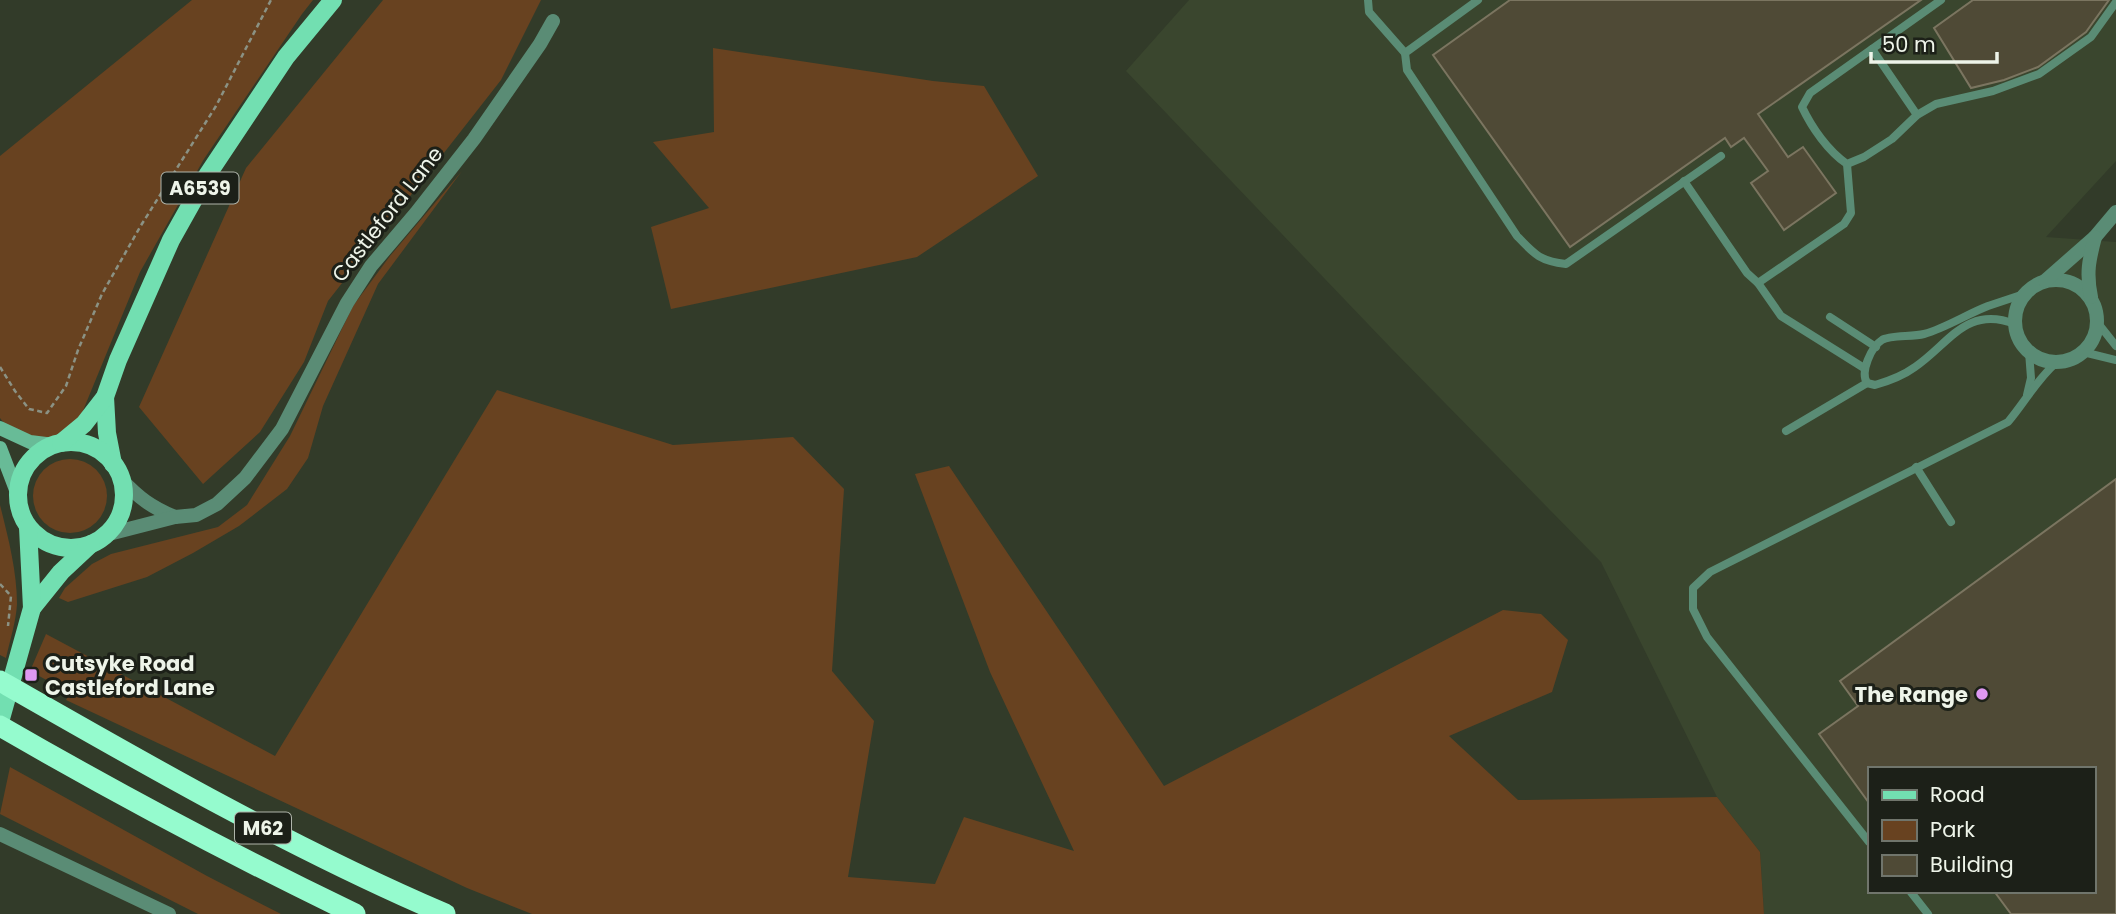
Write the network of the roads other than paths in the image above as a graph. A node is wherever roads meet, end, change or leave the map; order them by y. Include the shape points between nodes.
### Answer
1 (333, 0) edge
2 (1368, 0) edge
3 (1478, 0) edge
4 (1941, 0) edge
5 (2116, 2) edge
6 (553, 20) dead end
7 (1872, 49) junction
8 (1405, 53) junction
9 (1917, 115) junction
10 (1721, 156) dead end
11 (1847, 164) junction
12 (1685, 181) junction
13 (2116, 212) edge
14 (2095, 237) junction
15 (2045, 281) junction
16 (1758, 283) junction
17 (2024, 294) junction
18 (2092, 300) junction
19 (1829, 317) dead end
20 (2097, 322) junction
21 (2015, 324) junction
22 (2116, 346) edge
23 (1876, 347) junction
24 (2029, 352) junction
25 (2083, 352) junction
26 (2116, 360) edge
27 (2057, 362) junction
28 (1864, 368) junction
29 (1867, 383) junction
30 (105, 397) junction
31 (2026, 398) junction
32 (0, 428) edge
33 (1786, 431) dead end
34 (58, 444) junction
35 (0, 448) edge
36 (1916, 467) junction
37 (117, 471) junction
38 (18, 495) junction
39 (175, 517) junction
40 (1951, 522) dead end
41 (28, 527) junction
42 (98, 540) junction
43 (32, 608) junction
44 (0, 681) edge
45 (0, 724) edge
46 (0, 834) edge
47 (1868, 841) edge
48 (1912, 893) edge
49 (169, 914) edge
50 (355, 914) edge
51 (445, 914) edge
52 (1928, 914) edge

1 - 30 main road, A6539 via 286,57 208,174 171,240
2 - 8 lane via 1369,12
3 - 8 lane
4 - 7 lane
5 - 9 lane via 2091,37 2039,74 1937,104
6 - 39 street, Castleford Lane via 474,139 371,266 282,429 245,478 217,505 196,515
7 - 9 lane
7 - 11 lane via 1810,93 1802,107 1836,157
8 - 12 lane via 1407,70 1422,95 1517,236 1547,262 1566,264
9 - 11 lane via 1892,139
10 - 12 lane
11 - 16 lane via 1851,213 1844,224
12 - 16 lane
13 - 14 street
14 - 15 street
14 - 18 street via 2088,266
15 - 17 street
15 - 18 street via 2072,282
16 - 28 lane via 1781,316
17 - 21 street
17 - 23 lane via 1927,333 1888,338
18 - 20 street
19 - 23 lane
20 - 22 lane
20 - 25 street via 2092,342
21 - 24 street via 2017,336
21 - 29 lane via 1997,318 1979,320 1951,334 1914,367 1875,385
23 - 28 lane
24 - 27 street
24 - 31 lane via 2031,378
25 - 26 lane
25 - 27 street
27 - 31 lane
28 - 29 lane
29 - 33 lane
30 - 34 main road, A6539 via 84,424
30 - 37 main road, A6539 via 107,433
31 - 36 lane via 2008,422
32 - 34 main road via 30,442
34 - 37 main road via 90,446
34 - 38 main road via 38,453 26,466
35 - 38 main road
36 - 40 lane
36 - 47 lane via 1710,572 1693,588 1693,609 1706,638
37 - 39 street via 135,495
37 - 42 main road via 124,495 122,508 111,529
38 - 41 main road
39 - 42 street, Castleford Lane
41 - 42 main road via 41,540 58,546 78,547
41 - 43 main road
42 - 43 main road via 61,572
43 - 45 main road
44 - 51 highway, M62 via 248,820
45 - 50 highway, M62 via 257,867
46 - 49 street
48 - 52 lane

